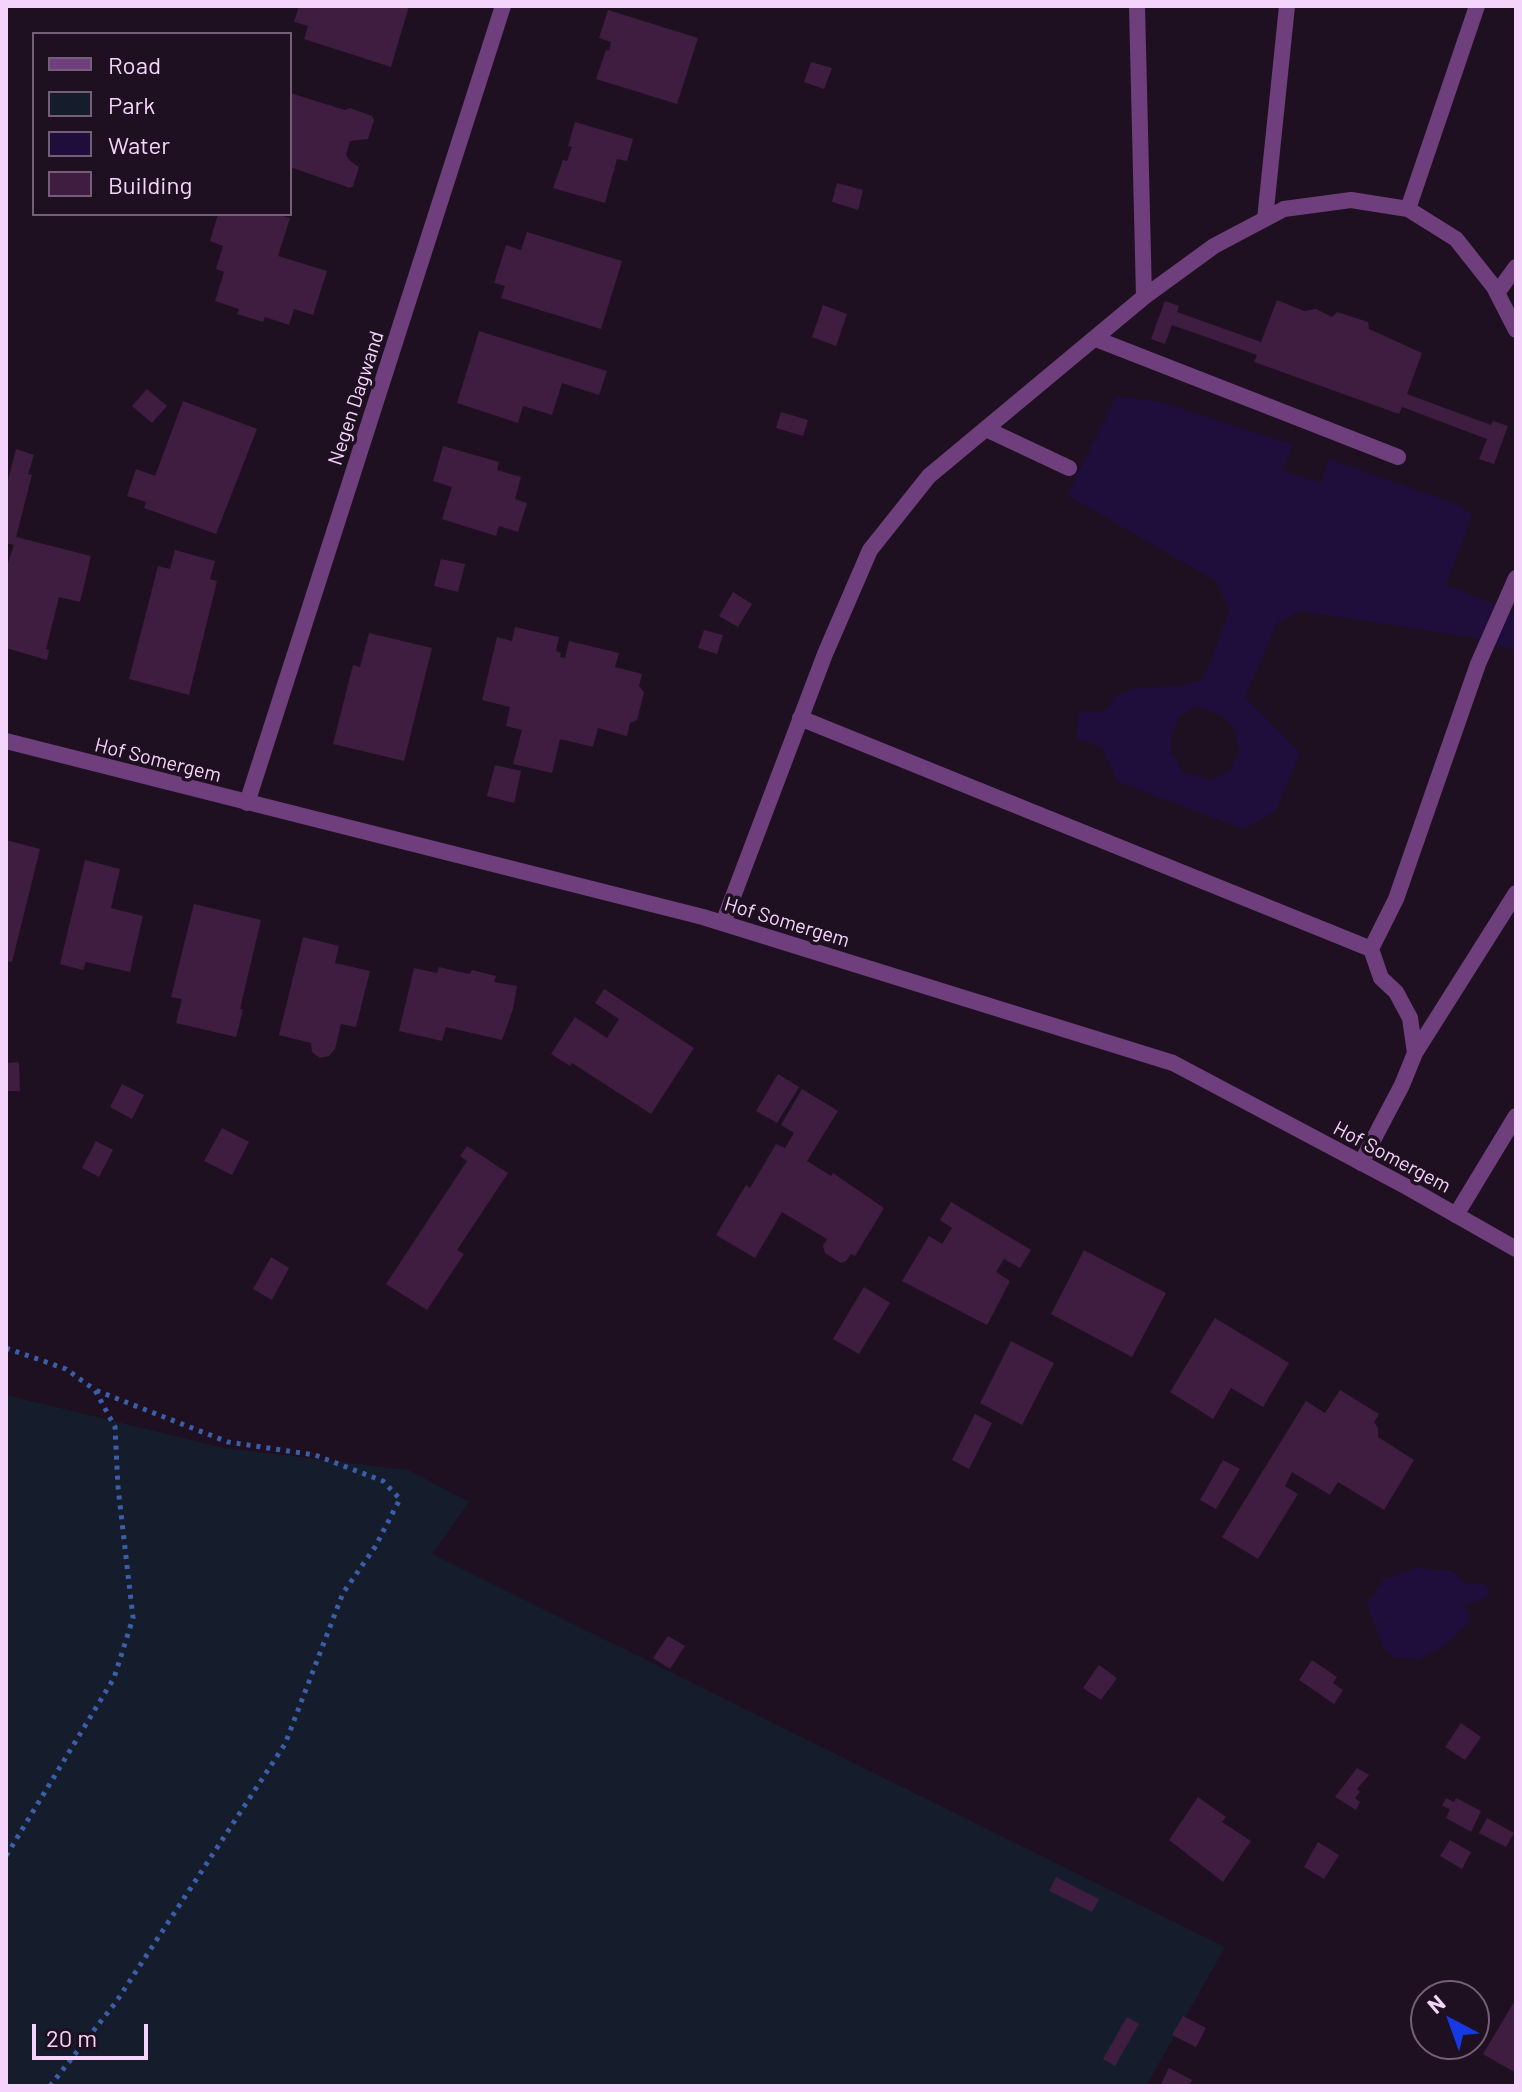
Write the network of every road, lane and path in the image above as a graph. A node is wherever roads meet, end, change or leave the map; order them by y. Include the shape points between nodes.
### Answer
1 (503, 6) edge
2 (1137, 6) edge
3 (1287, 6) edge
4 (1477, 6) edge
5 (1408, 209) junction
6 (1265, 219) junction
7 (1516, 267) edge
8 (1497, 293) junction
9 (1144, 297) junction
10 (1516, 330) edge
11 (1096, 339) junction
12 (986, 429) junction
13 (1398, 457) dead end
14 (1069, 468) dead end
15 (1516, 578) edge
16 (800, 718) junction
17 (6, 741) edge
18 (247, 803) junction
19 (1516, 893) edge
20 (723, 923) junction
21 (1371, 949) junction
22 (1415, 1053) junction
23 (1516, 1116) edge
24 (1361, 1163) junction
25 (1456, 1215) junction
26 (1516, 1249) edge
27 (6, 1348) edge
28 (95, 1390) junction
29 (6, 1856) edge
30 (50, 2086) edge

1 - 18 street, Negen Dagwand
2 - 9 street
3 - 6 street
4 - 5 street
5 - 6 street via 1351,200 1284,209
5 - 8 street via 1456,239
6 - 9 street via 1214,246
7 - 8 street
8 - 10 street
9 - 11 street
11 - 12 street
11 - 13 street
12 - 14 street
12 - 16 street via 929,476 870,550
15 - 21 street via 1478,664 1396,899
16 - 20 street
16 - 21 street
17 - 18 street, Hof Somergem
18 - 20 street, Hof Somergem
19 - 22 street
20 - 24 street, Hof Somergem via 1173,1063
21 - 22 street via 1381,978 1410,1018
22 - 24 street
23 - 25 street
24 - 25 street, Hof Somergem
25 - 26 street, Hof Somergem
27 - 28 path via 66,1369
28 - 29 path via 115,1427 133,1618 114,1678
28 - 30 path via 228,1442 315,1455 383,1481 400,1499 343,1593 285,1744 116,2002

